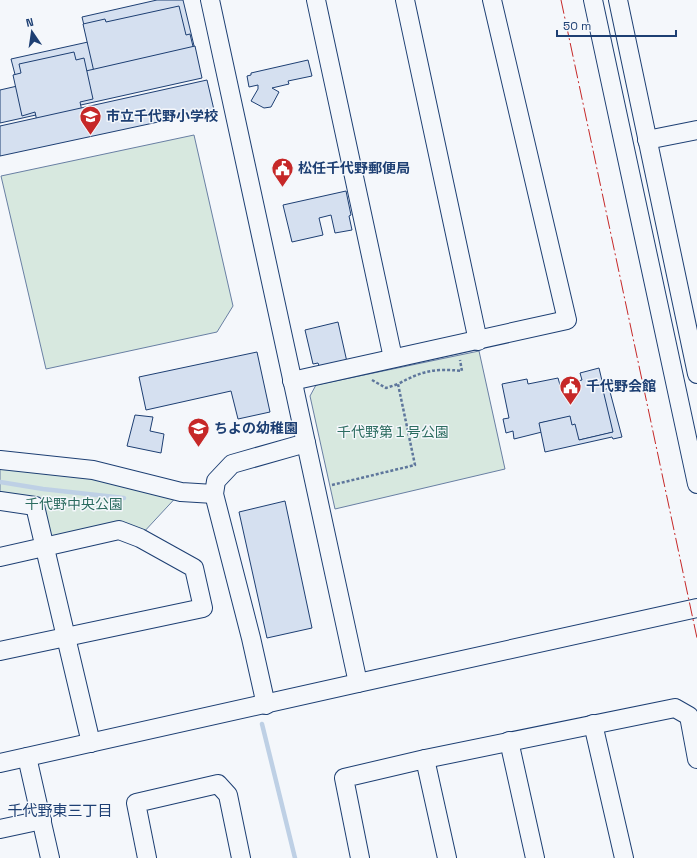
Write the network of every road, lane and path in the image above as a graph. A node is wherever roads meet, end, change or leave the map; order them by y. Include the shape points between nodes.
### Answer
1 (210, 0) edge
2 (316, 0) edge
3 (405, 0) edge
4 (492, 0) edge
5 (593, 0) edge
6 (618, 0) edge
7 (697, 130) edge
8 (647, 140) junction
9 (478, 341) junction
10 (457, 345) junction
11 (393, 358) junction
12 (697, 374) edge
13 (292, 380) junction
14 (306, 443) junction
15 (0, 460) edge
16 (697, 484) edge
17 (316, 489) junction
18 (214, 494) junction
19 (0, 501) edge
20 (44, 547) junction
21 (0, 557) edge
22 (697, 608) edge
23 (66, 636) junction
24 (0, 651) edge
25 (358, 683) junction
26 (266, 705) junction
27 (593, 724) junction
28 (509, 741) junction
29 (91, 743) junction
30 (27, 757) junction
31 (697, 758) edge
32 (425, 759) junction
33 (0, 763) edge
34 (42, 820) junction
35 (0, 829) edge
36 (50, 858) edge
37 (147, 858) edge
38 (241, 858) edge
39 (360, 858) edge
40 (447, 858) edge
41 (534, 858) edge
42 (624, 858) edge

1 - 13 street
2 - 11 street
3 - 9 street
4 - 9 street via 567,320
5 - 16 street
6 - 8 street
7 - 8 street
8 - 12 street
9 - 10 street
10 - 11 street
10 - 17 path via 462,371 424,371 398,384 414,466
11 - 13 street
13 - 14 street
14 - 17 street
14 - 18 street via 232,464 216,481
15 - 18 street via 93,470 181,492
17 - 25 street
18 - 26 street
19 - 20 street via 35,506
20 - 21 street
20 - 23 street
20 - 23 street via 119,530 140,538 194,568 203,608
22 - 25 street
23 - 24 street
23 - 29 street
25 - 26 street
26 - 29 street
27 - 28 street
27 - 31 street via 675,708 689,716
27 - 42 street
28 - 32 street
28 - 41 street
29 - 30 street
30 - 33 street
30 - 34 street
32 - 39 street via 344,778
32 - 40 street
34 - 35 street
34 - 36 street
37 - 38 street via 136,804 218,784 228,795

